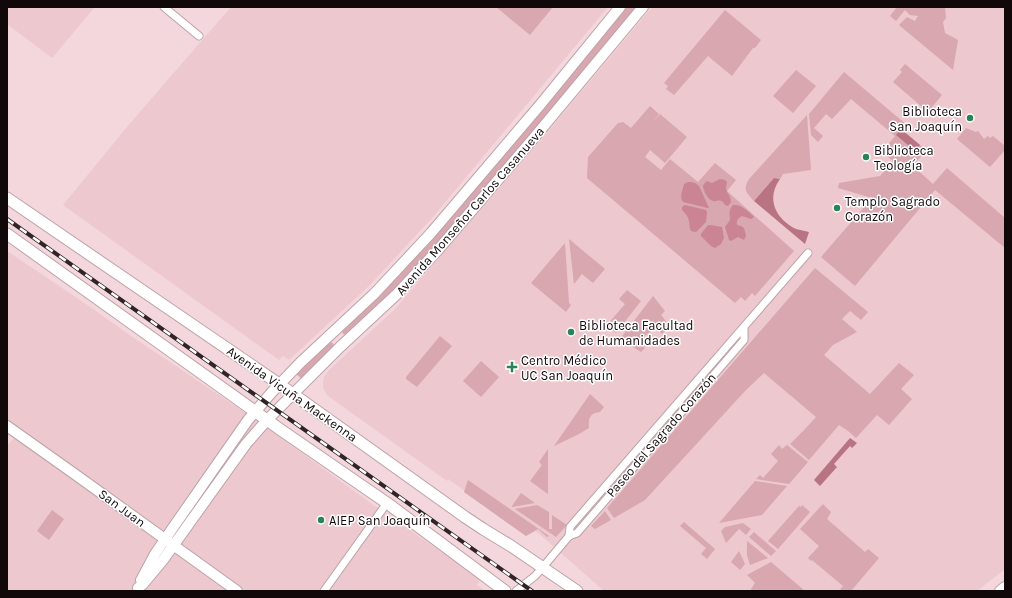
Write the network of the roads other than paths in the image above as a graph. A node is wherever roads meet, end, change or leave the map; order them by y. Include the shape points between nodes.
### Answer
1 (164, 7) edge
2 (620, 7) edge
3 (642, 7) edge
4 (199, 36) dead end
5 (7, 198) edge
6 (7, 234) edge
7 (808, 253) dead end
8 (275, 388) junction
9 (294, 394) junction
10 (256, 411) junction
11 (267, 420) junction
12 (7, 426) edge
13 (387, 503) junction
14 (165, 539) junction
15 (174, 545) junction
16 (543, 567) junction
17 (1005, 587) edge
18 (136, 590) edge
19 (237, 591) edge
20 (324, 591) edge
21 (505, 591) edge
22 (516, 591) edge
23 (577, 591) edge
24 (1000, 591) edge

1 - 4 street
2 - 8 main road, Avenida Monseñor Carlos Casanueva via 431,233 374,294
3 - 9 main road, Avenida Monseñor Carlos Casanueva via 436,251 389,302
5 - 8 main road, Avenida Vicuña Mackenna
6 - 10 main road
7 - 16 street, Paseo del Sagrado Corazón via 744,328 744,340 577,533 569,536
8 - 9 main road, Avenida Vicuña Mackenna
8 - 10 main road, Avenida Monseñor Carlos Casanueva
9 - 11 main road, Avenida Monseñor Carlos Casanueva
9 - 16 main road, Avenida Vicuña Mackenna via 483,529
10 - 11 main road
10 - 14 main road, Avenida Monseñor Carlos Casanueva
11 - 13 main road
11 - 15 main road, Avenida Monseñor Carlos Casanueva via 246,444
12 - 14 main road, San Juan
13 - 20 street
13 - 21 main road
14 - 15 main road, San Juan
14 - 18 main road, Avenida Monseñor Carlos Casanueva
15 - 18 main road, Avenida Monseñor Carlos Casanueva
15 - 19 main road, San Juan
16 - 22 street, Paseo del Sagrado Corazón
16 - 23 main road, Avenida Vicuña Mackenna
17 - 24 main road

